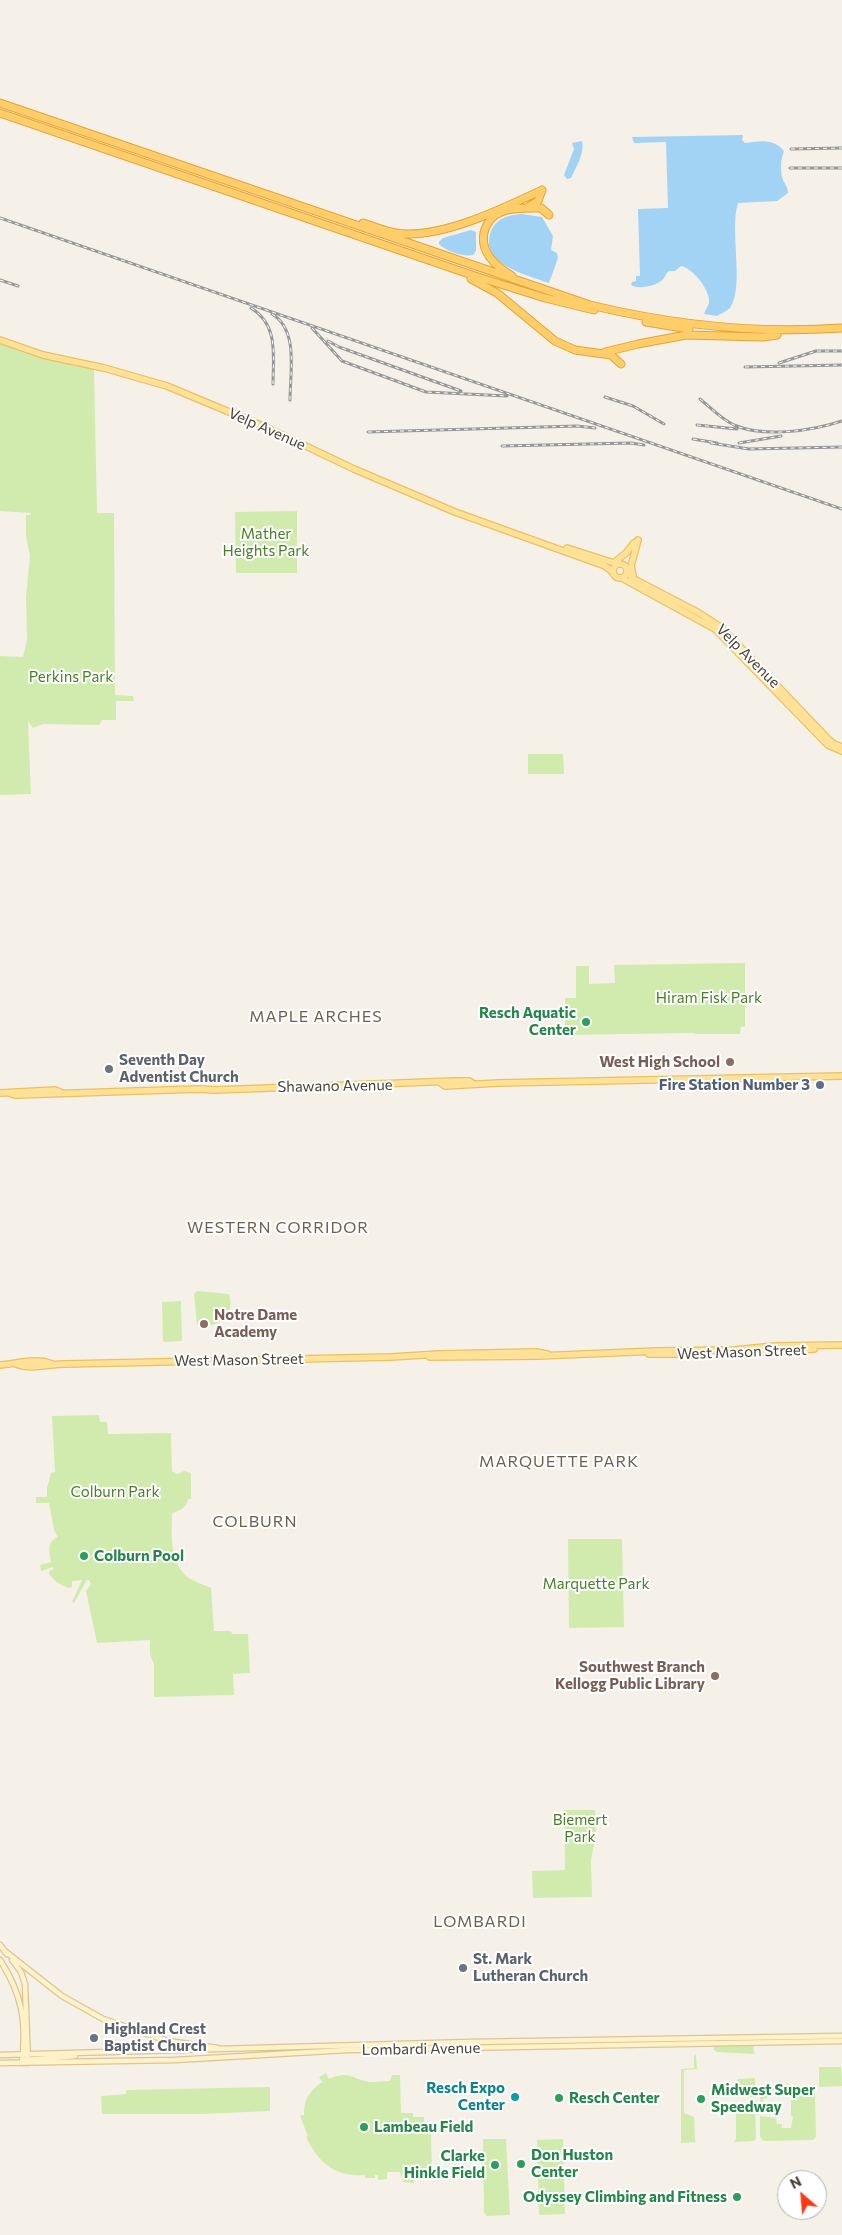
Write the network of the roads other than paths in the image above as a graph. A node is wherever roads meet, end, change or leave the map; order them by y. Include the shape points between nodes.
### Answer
1 (0, 103) edge
2 (0, 113) edge
3 (520, 208) junction
4 (321, 214) junction
5 (549, 215) dead end
6 (446, 266) junction
7 (532, 286) junction
8 (842, 328) edge
9 (724, 332) junction
10 (842, 332) edge
11 (0, 340) edge
12 (592, 353) junction
13 (621, 364) dead end
14 (528, 537) junction
15 (615, 563) junction
16 (627, 570) junction
17 (612, 572) junction
18 (622, 578) junction
19 (643, 582) junction
20 (831, 745) junction
21 (842, 747) edge
22 (842, 752) edge
23 (842, 1076) edge
24 (0, 1093) edge
25 (842, 1347) edge
26 (0, 1364) edge
27 (0, 1945) edge
28 (6, 1952) junction
29 (0, 1960) edge
30 (824, 2036) junction
31 (842, 2036) edge
32 (23, 2038) junction
33 (816, 2041) junction
34 (842, 2041) edge
35 (226, 2050) junction
36 (0, 2055) edge
37 (16, 2055) junction
38 (26, 2059) junction
39 (0, 2063) edge

1 - 4 highway
2 - 6 highway
3 - 4 highway via 537,202 542,190 450,228 432,232 396,233
3 - 5 highway via 542,208
3 - 7 highway via 493,217 486,227 484,243 495,264
4 - 7 highway
6 - 9 highway via 575,306 670,326
6 - 12 highway via 497,293 555,341
7 - 9 highway via 590,305
8 - 9 highway
9 - 10 highway via 777,335
9 - 12 highway via 680,336 613,352
11 - 14 main road, Velp Avenue via 43,355 167,386 455,512
12 - 13 highway via 613,356
14 - 15 main road, Velp Avenue
14 - 17 main road, Velp Avenue via 606,566
15 - 16 main road via 624,565
15 - 17 main road
15 - 19 main road via 636,541 631,568
16 - 18 main road
16 - 19 main road, Velp Avenue via 632,578
17 - 18 main road
18 - 20 main road, Velp Avenue via 715,629
19 - 20 main road, Velp Avenue via 722,628
20 - 21 main road
20 - 22 main road
23 - 24 main road, Shawano Avenue via 474,1084 469,1081
25 - 26 main road, West Mason Street via 775,1346 446,1358
27 - 28 main road
28 - 35 main road via 60,1994 103,2019 168,2041
28 - 38 main road via 25,1982
29 - 32 main road via 18,1994
30 - 31 main road, Lombardi Avenue
30 - 33 main road
30 - 35 main road, Lombardi Avenue
32 - 37 main road
32 - 38 main road
33 - 34 main road, Lombardi Avenue
33 - 38 main road, Lombardi Avenue via 345,2050 177,2060
35 - 38 main road, Lombardi Avenue
36 - 37 main road, Lombardi Avenue
37 - 38 main road, Lombardi Avenue
38 - 39 main road, Lombardi Avenue

